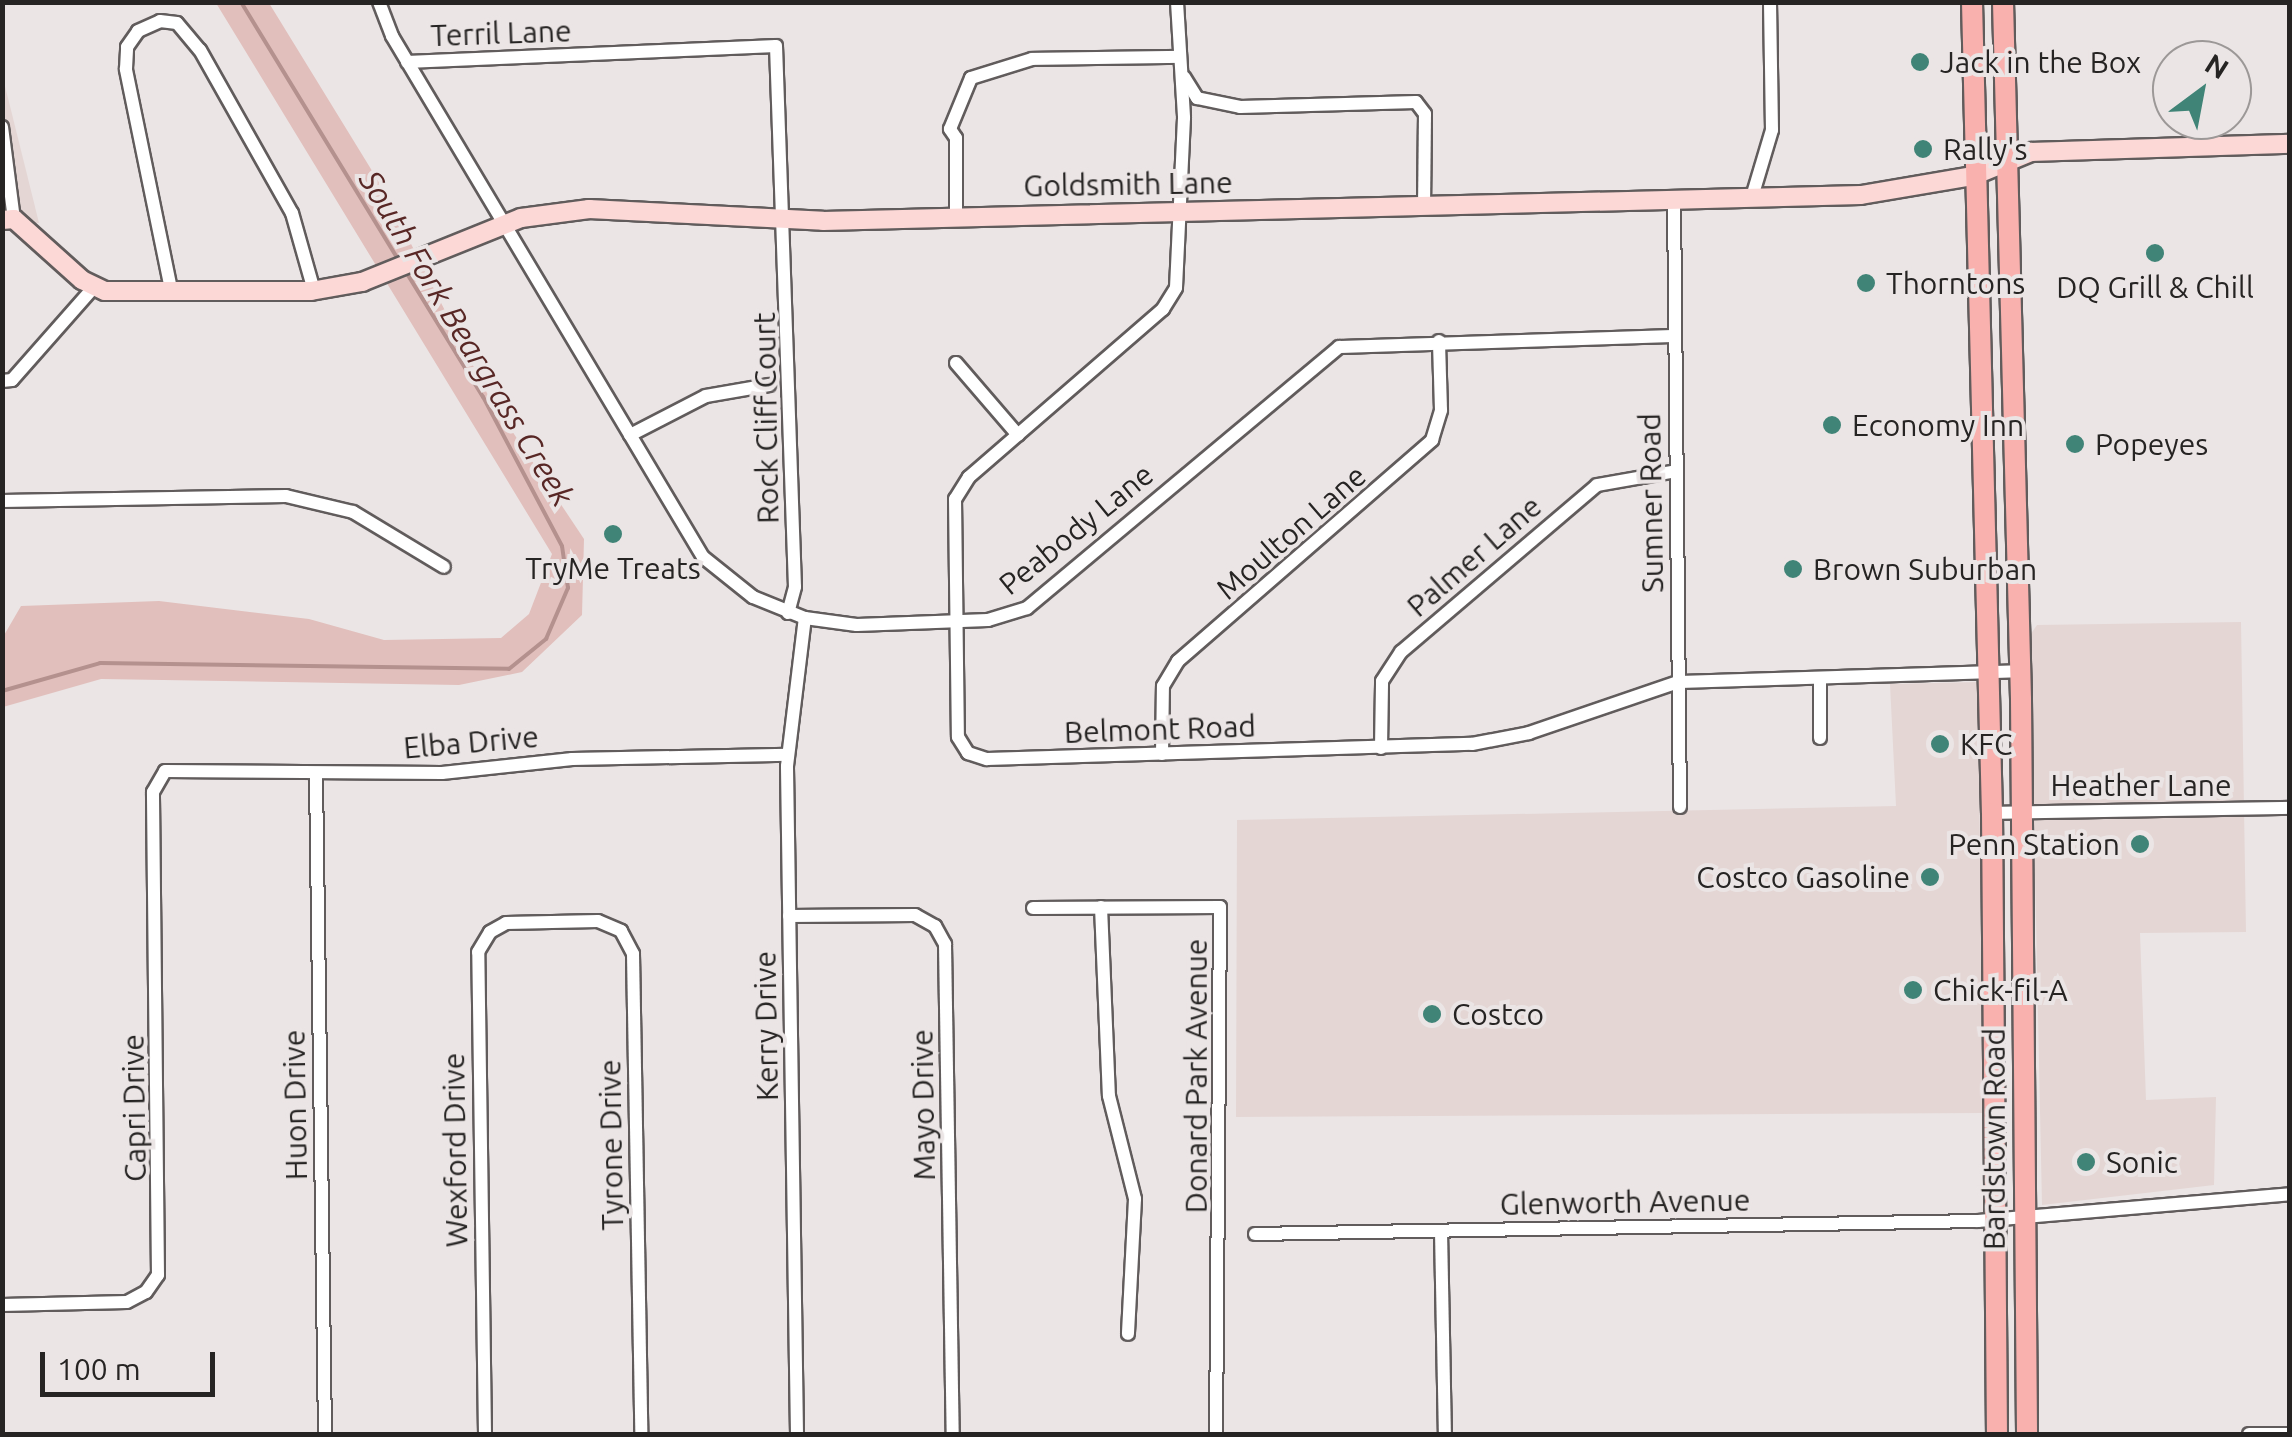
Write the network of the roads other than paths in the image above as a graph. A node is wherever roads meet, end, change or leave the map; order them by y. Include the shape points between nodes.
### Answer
1 (379, 2) edge
2 (1176, 2) edge
3 (1770, 2) edge
4 (1972, 2) edge
5 (2003, 2) edge
6 (776, 46) joint
7 (1178, 54) junction
8 (407, 62) junction
9 (2, 127) edge
10 (2290, 144) edge
11 (2005, 160) junction
12 (1973, 176) junction
13 (1752, 197) junction
14 (1674, 198) junction
15 (1424, 204) junction
16 (1180, 210) junction
17 (956, 216) junction
18 (8, 220) edge
19 (786, 221) junction
20 (503, 224) junction
21 (94, 287) junction
22 (314, 291) junction
23 (172, 294) junction
24 (1674, 336) junction
25 (1439, 341) junction
26 (956, 363) dead end
27 (2, 381) edge
28 (769, 385) dead end
29 (630, 435) junction
30 (1018, 435) junction
31 (1983, 469) junction
32 (1676, 471) junction
33 (2014, 475) junction
34 (2, 501) edge
35 (444, 568) dead end
36 (788, 613) junction
37 (805, 618) junction
38 (954, 622) junction
39 (2020, 671) junction
40 (1988, 672) junction
41 (1678, 682) junction
42 (1820, 682) junction
43 (1820, 738) dead end
44 (1381, 748) junction
45 (1162, 754) junction
46 (788, 755) junction
47 (160, 774) joint
48 (316, 775) junction
49 (1680, 807) dead end
50 (2290, 808) edge
51 (2021, 812) junction
52 (1992, 814) junction
53 (1102, 907) junction
54 (1033, 908) dead end
55 (789, 916) junction
56 (551, 922) joint
57 (2290, 1194) edge
58 (2024, 1216) junction
59 (1995, 1220) junction
60 (1440, 1231) junction
61 (1255, 1234) dead end
62 (2, 1305) edge
63 (1128, 1334) dead end
64 (326, 1434) edge
65 (484, 1434) edge
66 (641, 1434) edge
67 (796, 1434) edge
68 (954, 1434) edge
69 (1216, 1434) edge
70 (1445, 1434) edge
71 (1998, 1434) edge
72 (2027, 1434) edge
73 (2248, 1434) edge
74 (2290, 1434) edge

1 - 8 street, Peabody Lane
2 - 7 street, Belmont Road
3 - 13 street via 1772,130
4 - 12 main road, Bardstown Road
5 - 11 main road, Bardstown Road
6 - 8 street, Terril Lane
6 - 19 street, Rock Cliff Court
7 - 15 street via 1190,92 1207,100 1264,108 1295,102 1421,104
7 - 16 street, Belmont Road
7 - 17 street via 1032,59 972,78 950,128 956,138
8 - 20 street, Peabody Lane
9 - 18 street
10 - 11 street, Goldsmith Lane via 2031,152
11 - 12 street, Goldsmith Lane
11 - 33 main road, Bardstown Road
12 - 13 street, Goldsmith Lane via 1862,196
12 - 31 main road, Bardstown Road
13 - 14 street, Goldsmith Lane
14 - 15 street, Goldsmith Lane
14 - 24 street, Sumner Road
15 - 16 street, Goldsmith Lane
16 - 17 street, Goldsmith Lane
16 - 30 street, Belmont Road via 1180,272 1169,301
17 - 19 street, Goldsmith Lane
18 - 21 street
19 - 20 street, Goldsmith Lane via 588,209
19 - 36 street, Rock Cliff Court via 795,587
20 - 22 street, Goldsmith Lane via 383,274
20 - 29 street, Peabody Lane
21 - 23 street, Goldsmith Lane
21 - 27 street via 12,380
22 - 23 street, Goldsmith Lane
22 - 23 street via 292,213 200,50 177,23 160,21 127,47 126,69
24 - 25 street, Peabody Lane
24 - 32 street, Sumner Road
25 - 38 street, Peabody Lane via 1330,351 1027,608 1002,618
25 - 45 street, Moulton Lane via 1441,410 1432,440 1178,662 1163,686
26 - 30 street
28 - 29 street via 706,396
29 - 36 street, Peabody Lane via 703,557 727,580
30 - 38 street, Belmont Road via 955,499
31 - 33 main road
31 - 40 main road, Bardstown Road
32 - 41 street, Sumner Road
32 - 44 street, Palmer Lane via 1597,486 1401,652 1382,681
33 - 39 main road, Bardstown Road
34 - 35 street via 286,496 353,512
36 - 37 street, Peabody Lane
37 - 38 street, Peabody Lane
37 - 46 street, Kerry Drive
38 - 45 street, Belmont Road via 958,737 968,753 987,759
39 - 40 street, Belmont Road
39 - 51 main road, Bardstown Road
40 - 42 street, Belmont Road
40 - 52 main road, Bardstown Road
41 - 42 street, Belmont Road
41 - 44 street, Belmont Road via 1494,742
41 - 49 street, Sumner Road
42 - 43 street
44 - 45 street, Belmont Road
46 - 48 street, Elba Drive
46 - 55 street, Kerry Drive
47 - 48 street, Elba Drive via 174,769
47 - 62 street, Capri Drive via 154,792 158,1275 128,1302
48 - 64 street, Huon Drive
50 - 51 street, Heather Lane
51 - 52 street, Heather Lane
51 - 58 main road, Bardstown Road
52 - 59 main road, Bardstown Road
53 - 54 street
53 - 63 street, Donard Park Avenue via 1109,1096 1135,1199
53 - 69 street, Donard Park Avenue via 1220,907
55 - 67 street, Kerry Drive
55 - 68 street, Mayo Drive via 916,915 935,926 945,944
56 - 65 street, Wexford Drive via 497,926 478,952
56 - 66 street, Tyrone Drive via 615,926 633,954
57 - 58 street, Glenworth Avenue
58 - 59 street, Glenworth Avenue
58 - 72 main road, Bardstown Road
59 - 60 street, Glenworth Avenue
59 - 71 main road, Bardstown Road
60 - 61 street, Glenworth Avenue
60 - 70 street
73 - 74 street

